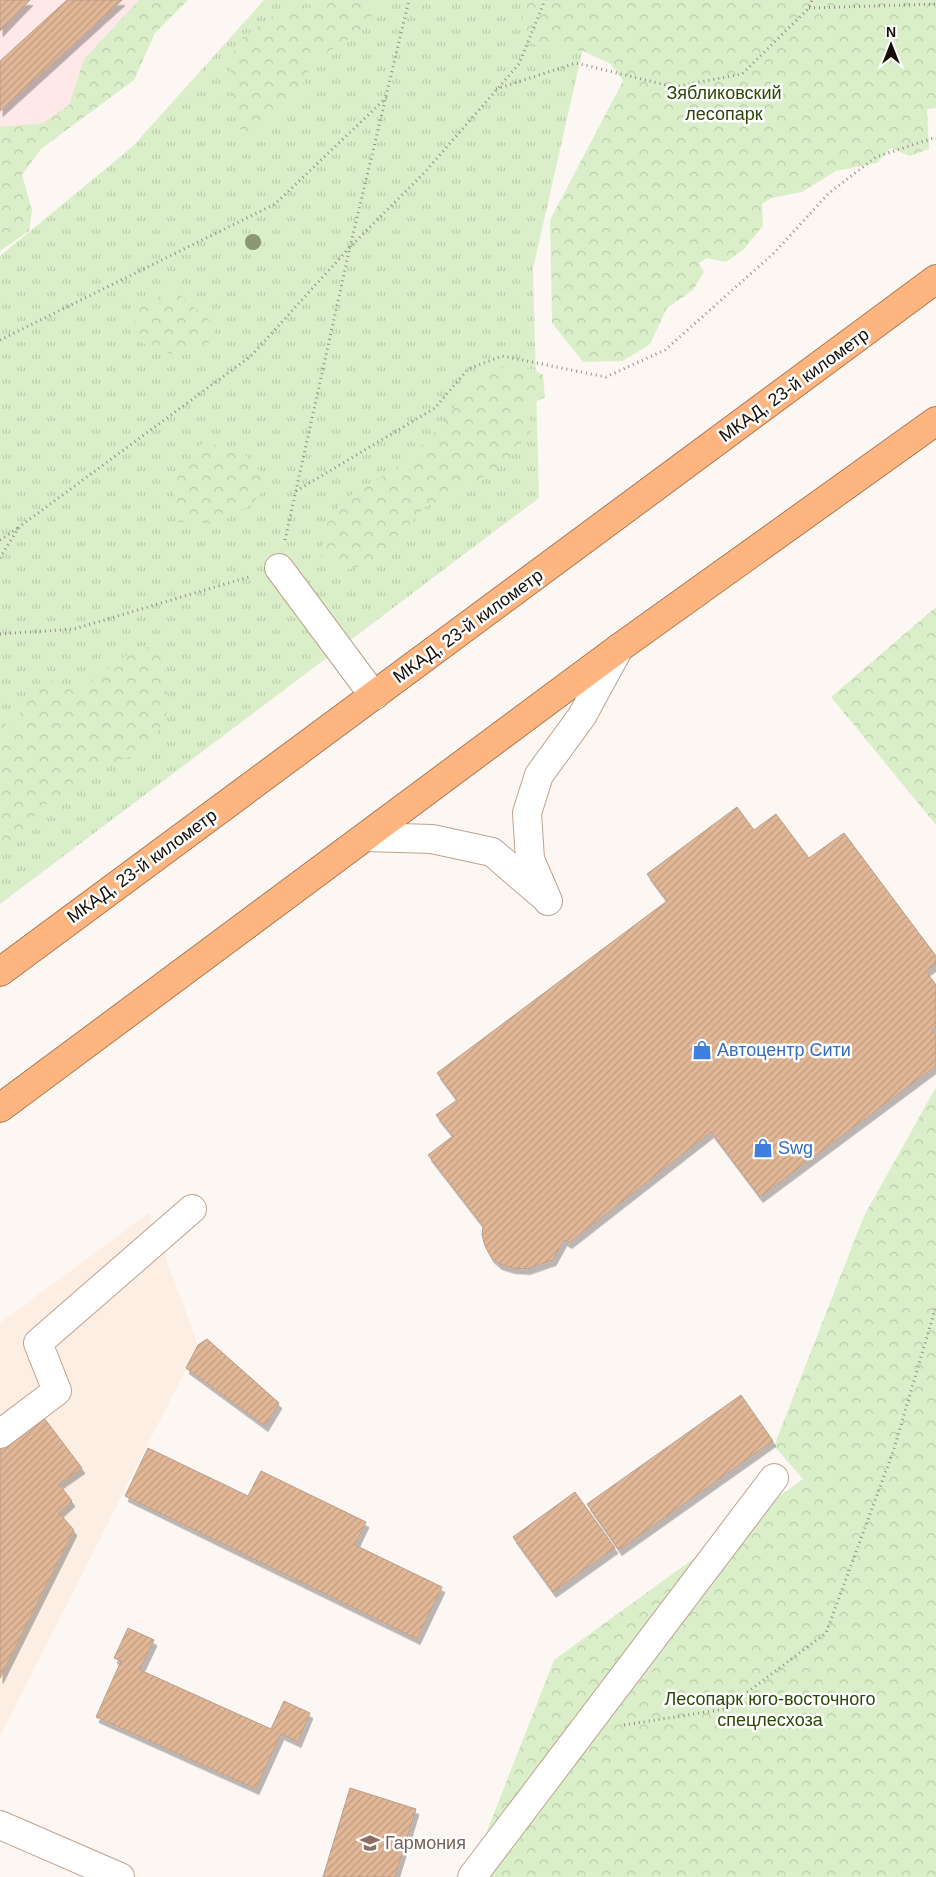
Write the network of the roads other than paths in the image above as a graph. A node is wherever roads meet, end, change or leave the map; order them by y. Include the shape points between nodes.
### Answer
1 (936, 279) edge
2 (936, 421) edge
3 (279, 568) road end
4 (619, 648) junction
5 (374, 696) junction
6 (366, 837) junction
7 (0, 972) edge
8 (0, 1108) edge
9 (192, 1209) dead end
10 (0, 1434) edge
11 (774, 1478) dead end
12 (0, 1825) edge
13 (120, 1877) edge
14 (472, 1877) edge

1 - 5 highway, МКАД, 23-й километр
2 - 4 highway
3 - 5 lane
4 - 6 highway
4 - 6 lane via 582,716 539,775 527,813 530,860 548,901 492,852 432,839
5 - 7 highway, МКАД, 23-й километр
6 - 8 highway
9 - 10 lane via 38,1343 57,1392
11 - 14 lane
12 - 13 lane

